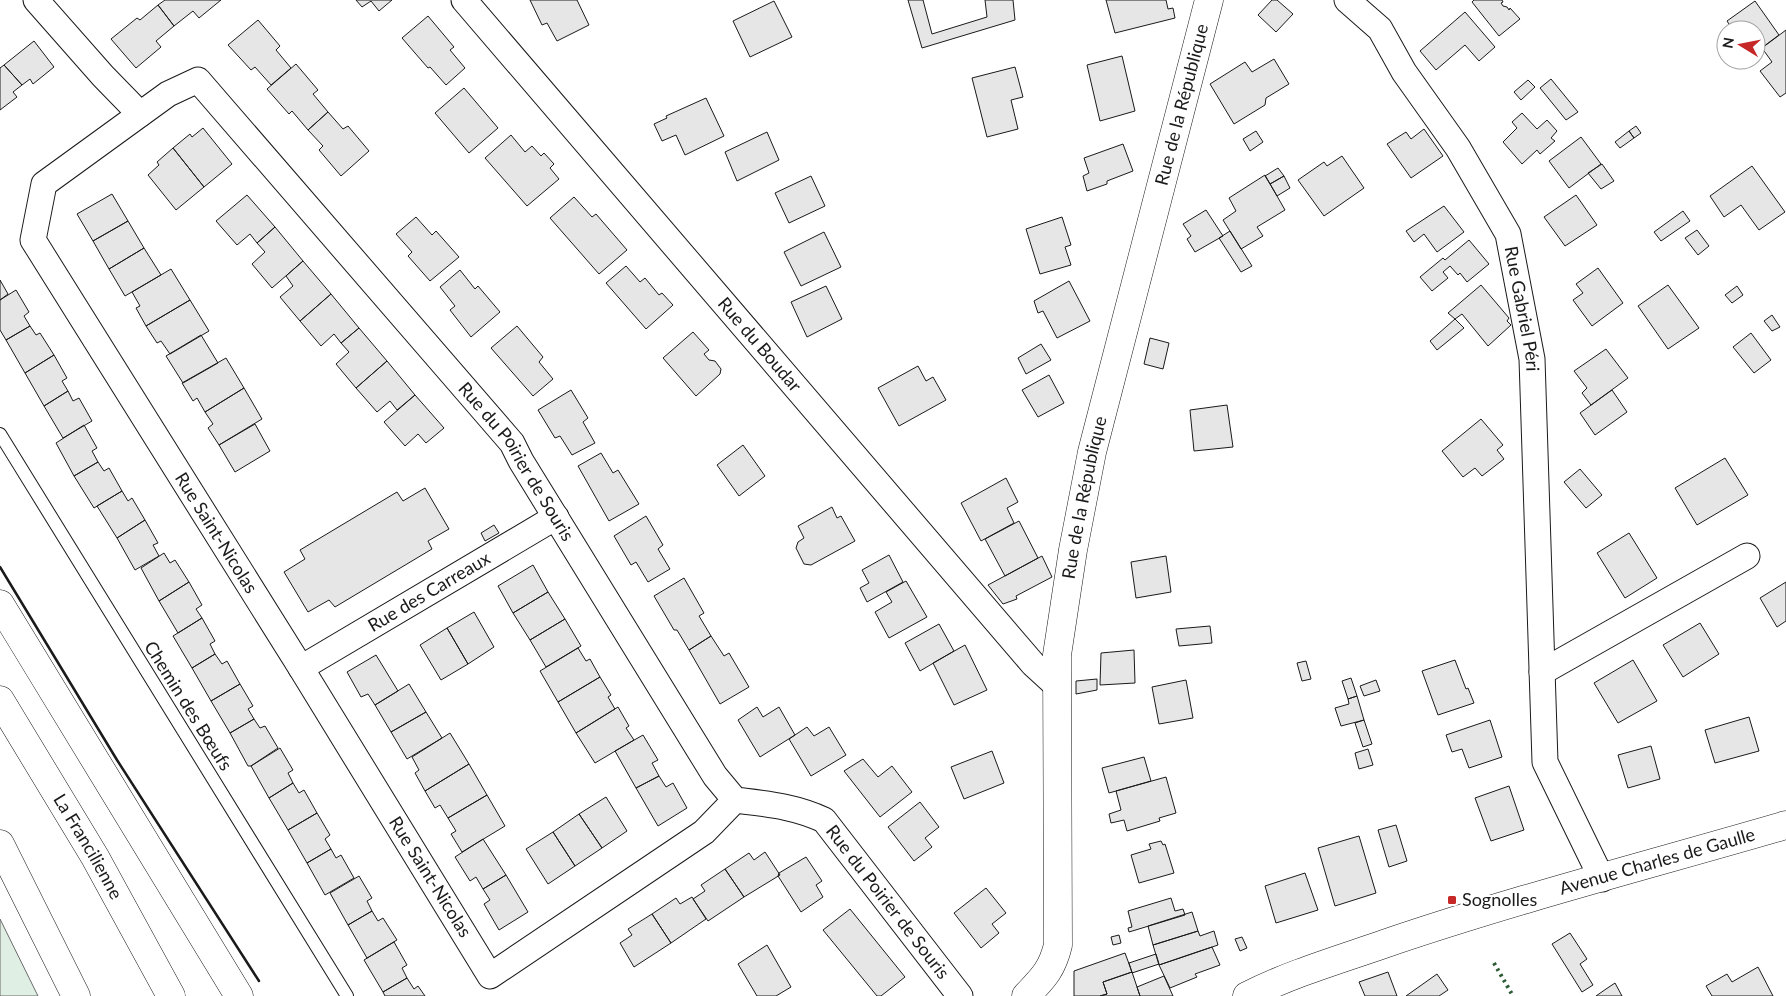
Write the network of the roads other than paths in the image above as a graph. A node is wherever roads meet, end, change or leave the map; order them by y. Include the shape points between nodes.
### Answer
1 (36, 0) edge
2 (464, 0) edge
3 (1209, 0) edge
4 (1346, 0) edge
5 (140, 114) junction
6 (0, 434) edge
7 (556, 517) junction
8 (1747, 556) dead end
9 (0, 604) edge
10 (301, 668) junction
11 (1542, 672) junction
12 (1057, 686) junction
13 (0, 700) edge
14 (735, 800) junction
15 (1786, 825) edge
16 (0, 844) edge
17 (1602, 878) junction
18 (495, 986) edge
19 (76, 996) edge
20 (171, 996) edge
21 (238, 996) edge
22 (347, 996) edge
23 (960, 996) edge
24 (1026, 996) edge
25 (1246, 996) edge

1 - 5 street
2 - 12 street, Rue du Boudar via 1020,649
3 - 12 main road, Rue de la République via 1092,452 1056,654
4 - 11 street, Rue Gabriel Péri via 1380,29 1404,72 1458,148 1508,234 1532,358
5 - 7 street, Rue du Poirier de Souris via 168,94 198,80 512,442
5 - 10 street, Rue Saint-Nicolas via 44,184 33,240
6 - 22 lane, Chemin des Bœufs
7 - 10 street, Rue des Carreaux
7 - 14 street, Rue du Poirier de Souris via 715,776
8 - 11 street
9 - 21 main road
10 - 18 street, Rue Saint-Nicolas
11 - 17 street, Rue Gabriel Péri via 1545,762
12 - 24 main road, Rue de la République via 1058,945 1046,975
13 - 20 main road, La Francilienne via 94,857
14 - 18 street, Rue Saint-Nicolas via 704,832
14 - 23 street, Rue du Poirier de Souris via 783,806 824,820
15 - 17 main road, Avenue Charles de Gaulle
16 - 19 main road
17 - 25 main road, Avenue Charles de Gaulle via 1415,934 1273,983

